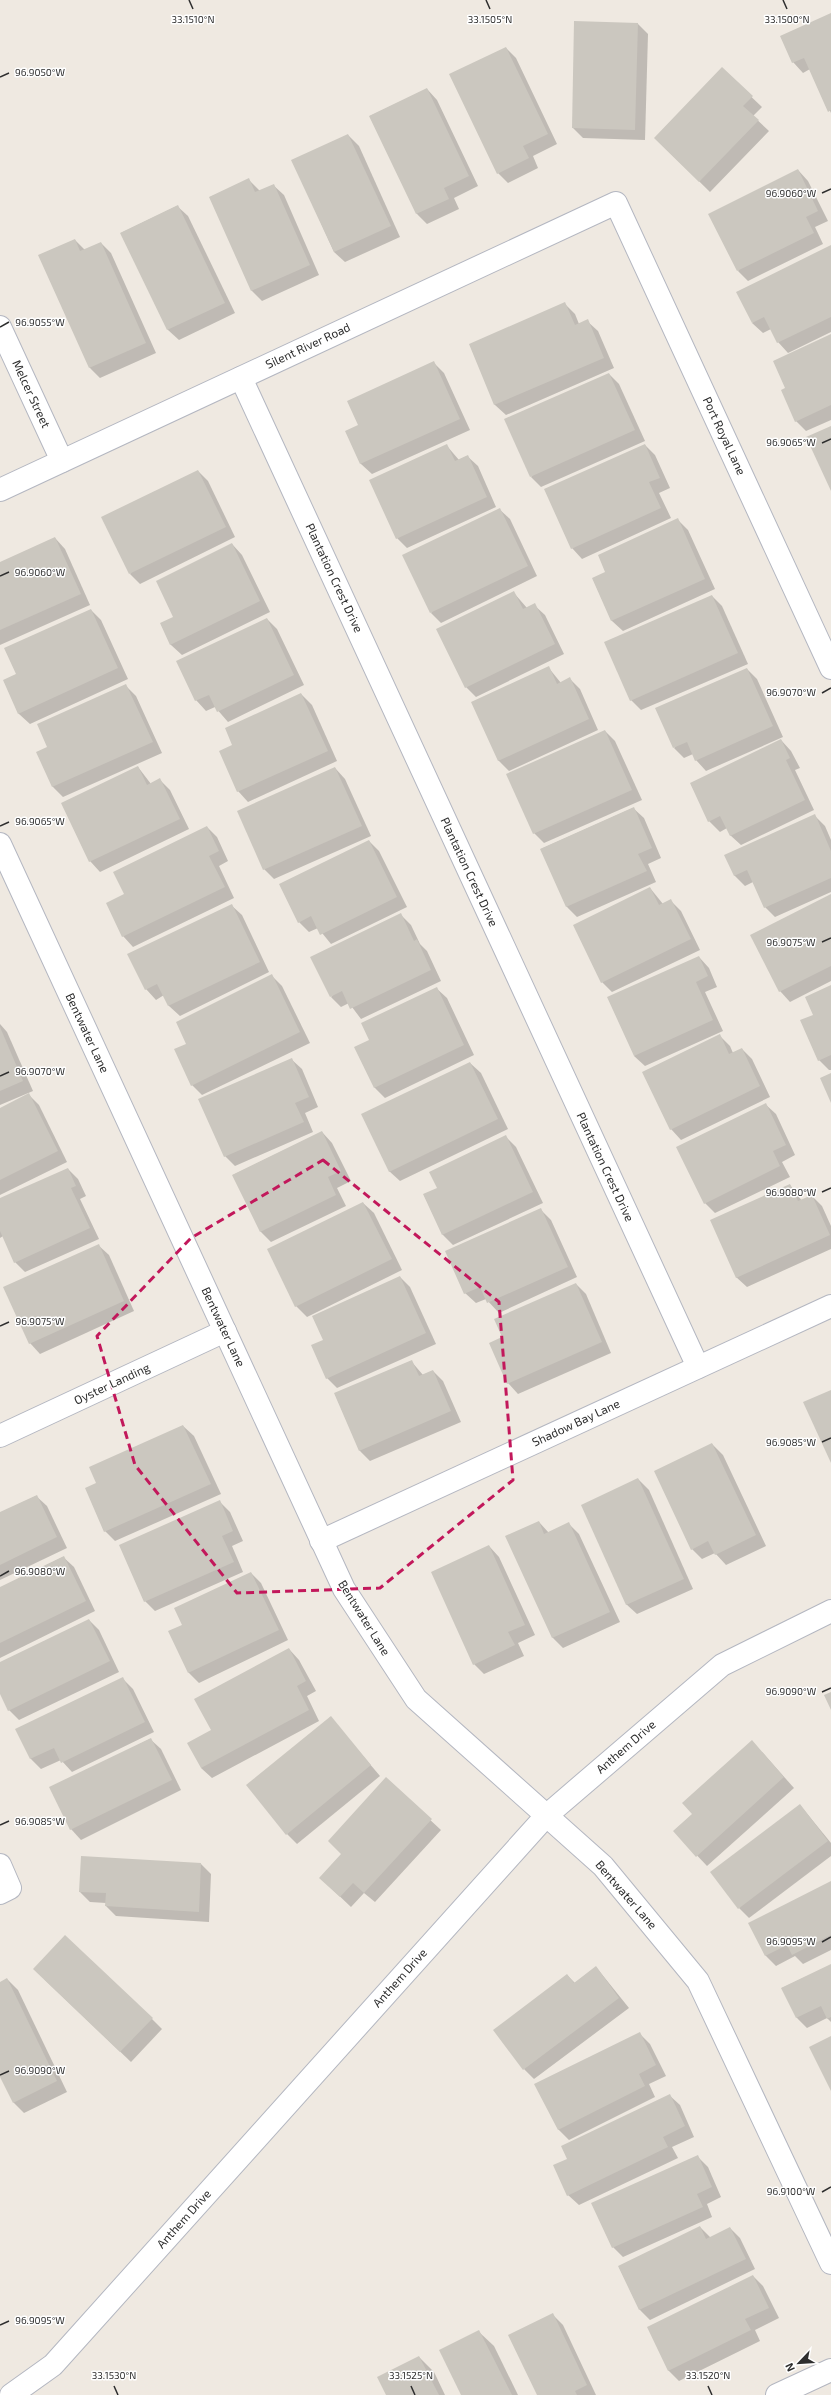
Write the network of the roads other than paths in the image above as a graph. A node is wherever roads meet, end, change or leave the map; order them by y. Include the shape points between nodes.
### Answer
1 (616, 203) joint
2 (0, 327) edge
3 (241, 378) junction
4 (62, 461) junction
5 (0, 490) edge
6 (831, 668) edge
7 (0, 844) edge
8 (831, 1306) edge
9 (225, 1331) junction
10 (698, 1367) junction
11 (0, 1436) edge
12 (321, 1541) junction
13 (831, 1611) edge
14 (546, 1816) junction
15 (0, 1865) edge
16 (5, 1890) edge
17 (831, 2263) edge
18 (831, 2370) edge
19 (11, 2395) edge
20 (777, 2395) edge

1 - 3 street, Silent River Road
1 - 6 street, Port Royal Lane
2 - 4 street, Melcer Street
3 - 4 street, Silent River Road
3 - 10 street, Plantation Crest Drive
4 - 5 street, Silent River Road
7 - 9 street, Bentwater Lane
8 - 10 street, Shadow Bay Lane
9 - 11 street, Oyster Landing
9 - 12 street, Bentwater Lane
10 - 12 street, Shadow Bay Lane
12 - 14 street, Bentwater Lane via 344,1589 416,1699
13 - 14 street, Anthem Drive via 722,1665
14 - 17 street, Bentwater Lane via 603,1866 698,1981
14 - 19 street, Anthem Drive via 53,2364
15 - 16 street
18 - 20 street

